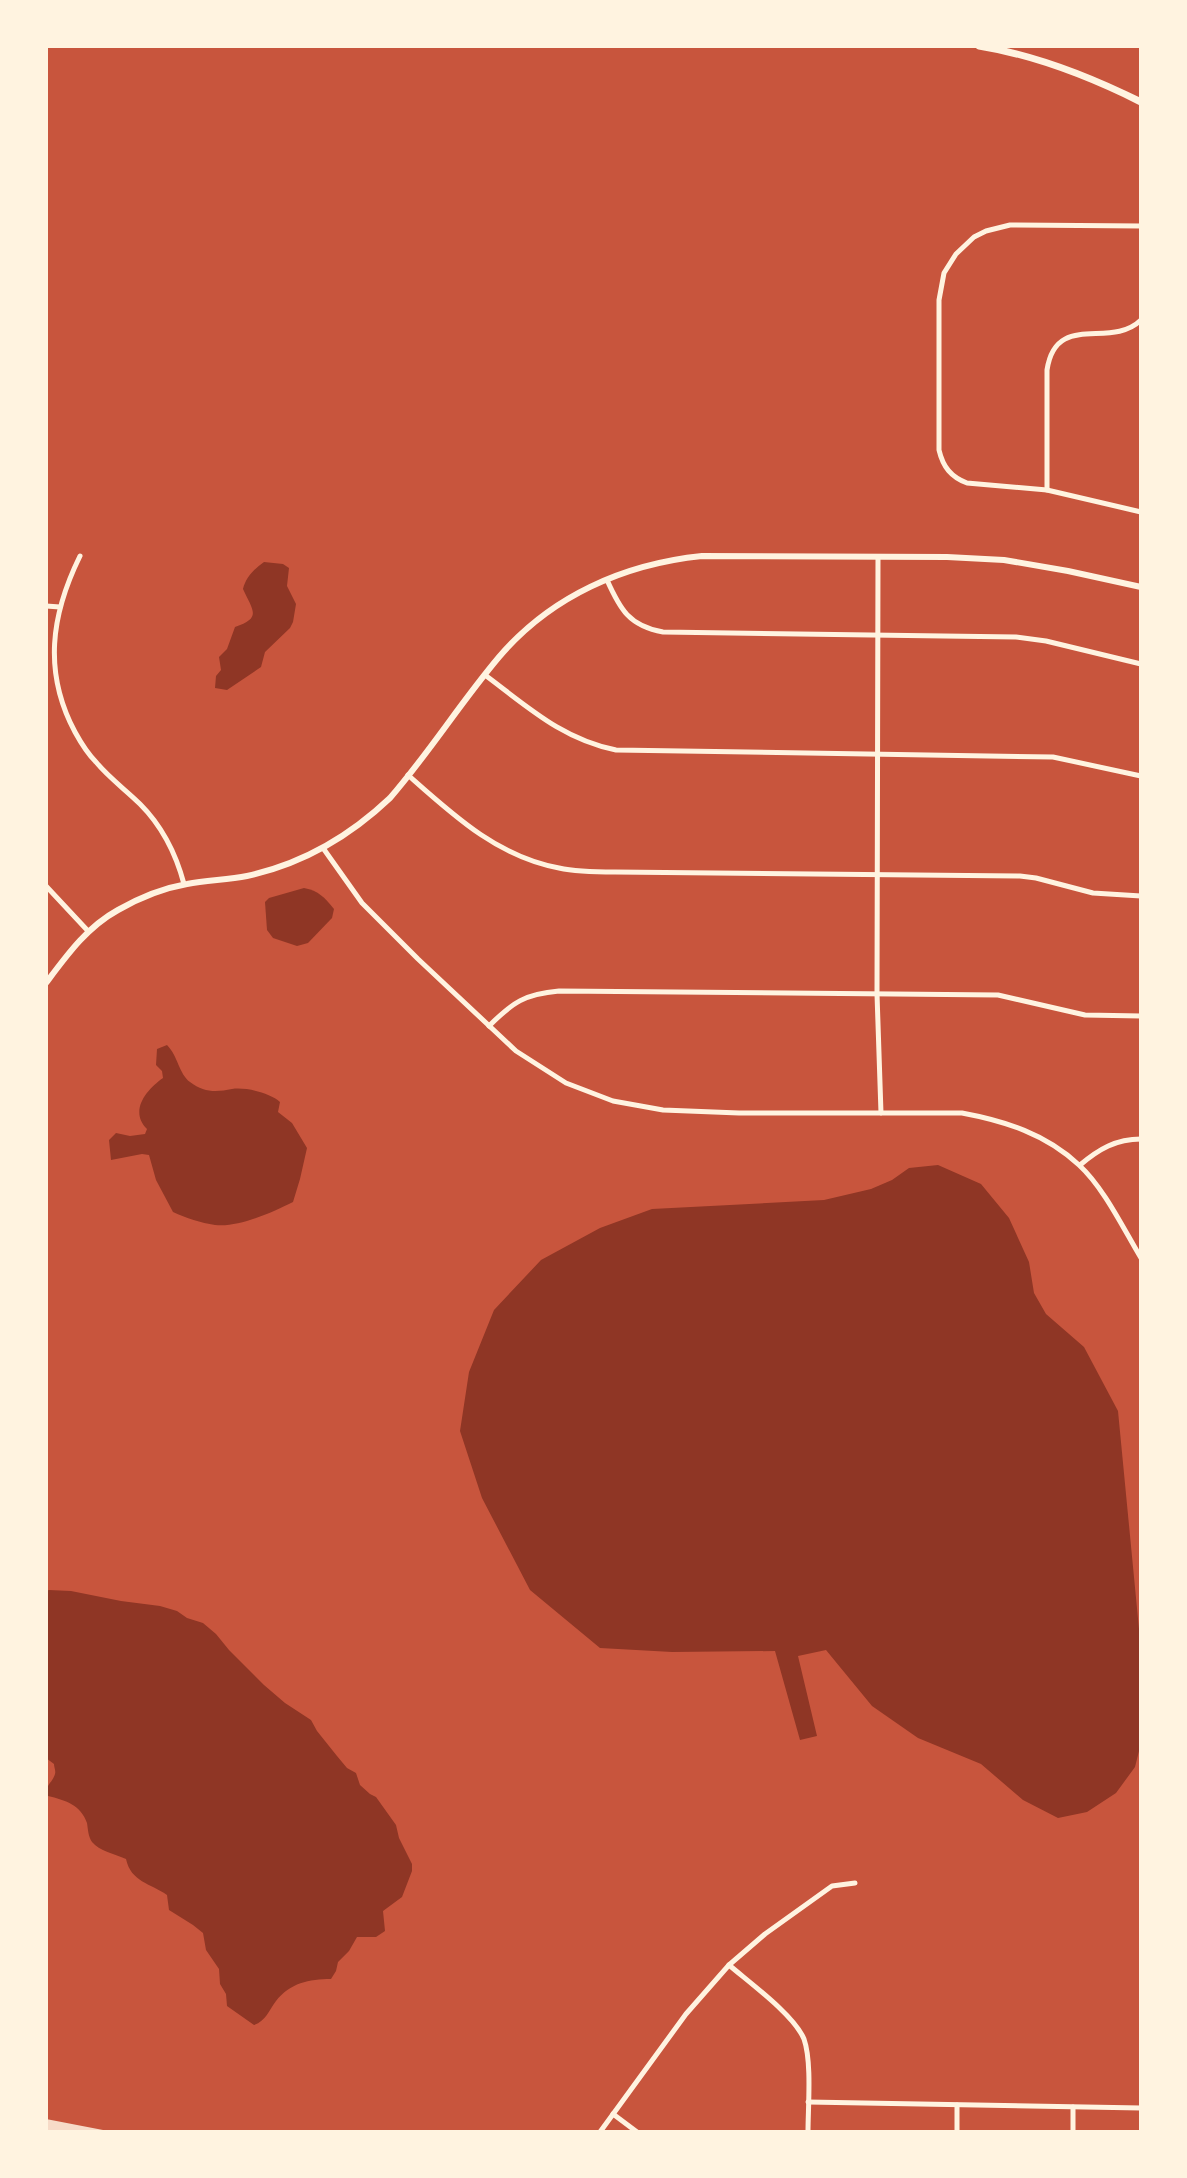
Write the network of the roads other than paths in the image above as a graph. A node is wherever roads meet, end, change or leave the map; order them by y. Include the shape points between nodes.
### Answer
1 (979, 46) edge
2 (1141, 102) edge
3 (1141, 226) edge
4 (1141, 320) edge
5 (1047, 490) junction
6 (1141, 512) edge
7 (80, 556) dead end
8 (878, 557) junction
9 (606, 579) junction
10 (1141, 587) edge
11 (46, 606) edge
12 (60, 607) junction
13 (878, 635) junction
14 (1141, 664) edge
15 (485, 675) junction
16 (878, 755) junction
17 (408, 775) junction
18 (1141, 776) edge
19 (323, 848) junction
20 (877, 874) junction
21 (184, 884) junction
22 (46, 886) edge
23 (1141, 896) edge
24 (88, 931) junction
25 (46, 983) edge
26 (877, 994) junction
27 (1141, 1016) edge
28 (489, 1026) junction
29 (881, 1113) junction
30 (1141, 1139) edge
31 (1080, 1165) junction
32 (1141, 1258) edge
33 (855, 1883) dead end
34 (729, 1965) junction
35 (808, 2102) junction
36 (957, 2105) junction
37 (1073, 2107) junction
38 (1141, 2108) edge
39 (613, 2114) junction
40 (600, 2132) edge
41 (637, 2132) edge
42 (808, 2132) edge
43 (957, 2132) edge
44 (1073, 2132) edge

1 - 2 main road via 1071,72
3 - 5 street via 997,227 964,245 944,273 939,300 941,460 967,483
4 - 5 street via 1119,333 1071,336 1051,354
5 - 6 street
7 - 12 street
8 - 9 street via 702,556 654,563
8 - 10 street via 1004,560
8 - 13 street
9 - 13 street via 625,613 653,630
9 - 15 street via 538,620
11 - 12 street
12 - 21 street via 55,664 69,720 89,755 165,836
13 - 14 street via 1031,638
13 - 16 street
15 - 16 street via 554,726 601,747
15 - 17 street
16 - 18 street via 1053,757
16 - 20 street
17 - 19 street via 377,810
17 - 20 street via 477,833 519,857 559,868
19 - 21 street via 270,871
19 - 28 street via 362,903
20 - 23 street via 1020,876 1093,893
20 - 26 street
21 - 24 street via 119,909
22 - 24 street
24 - 25 street
26 - 27 street via 998,995 1085,1015
26 - 28 street via 544,993 519,1000
26 - 29 street
28 - 29 street via 534,1064 613,1101 687,1112
29 - 31 street via 962,1113 997,1119 1030,1131
30 - 31 street via 1105,1146
31 - 32 street
33 - 34 street via 832,1886
34 - 35 street via 799,2030 806,2048
34 - 39 street
35 - 36 street
35 - 42 street
36 - 37 street
36 - 43 street
37 - 38 street
37 - 44 street
39 - 40 street
39 - 41 street

